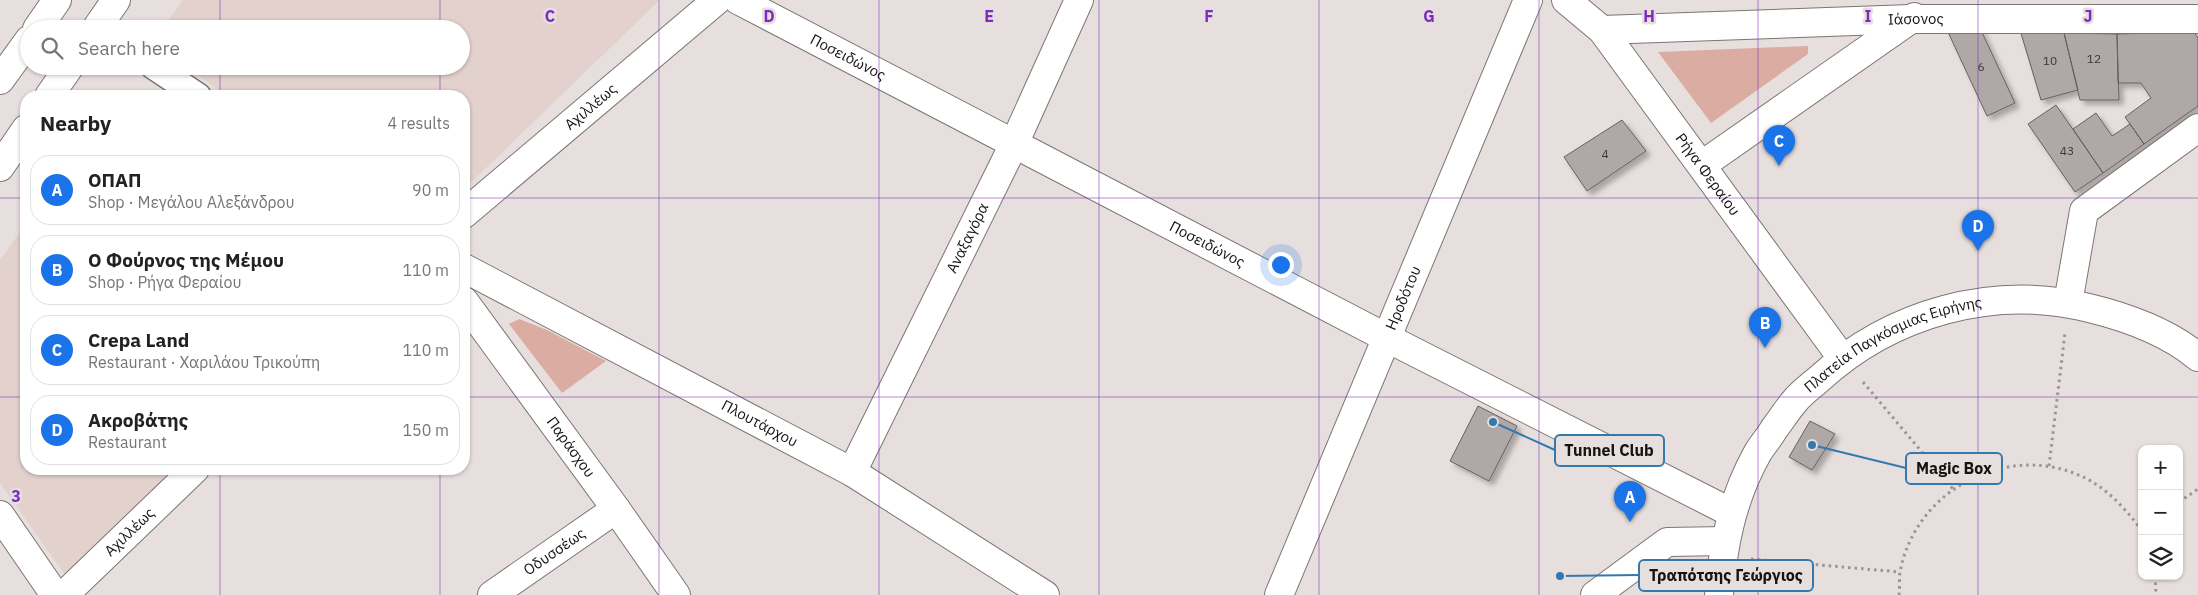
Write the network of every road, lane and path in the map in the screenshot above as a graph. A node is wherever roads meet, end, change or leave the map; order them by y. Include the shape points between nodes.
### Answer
1 (57, 0) edge
2 (116, 0) edge
3 (717, 0) edge
4 (738, 0) edge
5 (1079, 0) edge
6 (1528, 0) edge
7 (1566, 0) edge
8 (1937, 0) edge
9 (1911, 19) junction
10 (2198, 19) edge
11 (43, 20) edge
12 (102, 20) edge
13 (1602, 30) junction
14 (20, 52) edge
15 (64, 75) edge
16 (166, 75) edge
17 (0, 80) edge
18 (53, 90) edge
19 (189, 90) edge
20 (2198, 128) edge
21 (20, 138) edge
22 (1014, 144) junction
23 (1702, 165) junction
24 (0, 167) edge
25 (470, 209) edge
26 (470, 271) edge
27 (2068, 303) junction
28 (470, 309) edge
29 (1387, 338) junction
30 (2198, 357) edge
31 (1842, 358) junction
32 (2049, 466) junction
33 (852, 472) junction
34 (189, 475) edge
35 (2198, 488) edge
36 (1953, 489) junction
37 (2183, 499) edge
38 (616, 509) junction
39 (1732, 513) junction
40 (0, 516) edge
41 (2138, 525) edge
42 (1723, 549) junction
43 (1900, 572) junction
44 (2155, 580) edge
45 (55, 595) edge
46 (64, 595) edge
47 (492, 595) edge
48 (676, 595) edge
49 (1045, 595) edge
50 (1279, 595) edge
51 (1595, 595) edge
52 (1720, 595) edge
53 (1900, 595) edge
54 (2156, 595) edge

1 - 11 street
2 - 12 street
3 - 25 street, Αχιλλέως
4 - 22 street, Ποσειδώνος
5 - 22 street, Αναξαγόρα
6 - 29 street, Ηροδότου
7 - 13 street, Ρήγα Φεραίου
8 - 9 street
9 - 10 street, Ιάσονος
9 - 13 street, Ιάσονος
9 - 23 street
13 - 23 street, Ρήγα Φεραίου
14 - 17 street
15 - 18 street
16 - 19 street
20 - 27 street via 2084,212
21 - 24 street
22 - 29 street, Ποσειδώνος
22 - 33 street, Αναξαγόρα
23 - 31 street, Ρήγα Φεραίου
26 - 33 street, Πλουτάρχου
27 - 30 street, Πλατεία Παγκόσμιας Ειρήνης via 2113,314 2155,331
27 - 31 street, Πλατεία Παγκόσμιας Ειρήνης via 2021,299 1973,303 1927,314 1883,333
27 - 32 path
28 - 38 street, Παράσχου
29 - 39 street, Ποσειδώνος
29 - 50 street, Ηροδότου
31 - 36 path
31 - 39 street, Πλατεία Παγκόσμιας Ειρήνης via 1794,401 1757,454
32 - 36 path via 2015,465 1982,473
32 - 41 path via 2081,476 2110,493
33 - 49 street, Πλουτάρχου
34 - 46 street, Αχιλλέως
35 - 37 path
36 - 43 path via 1928,512 1910,540
38 - 47 street, Οδυσσέως
38 - 48 street, Παράσχου
39 - 42 street, Πλατεία Παγκόσμιας Ειρήνης
40 - 45 street
42 - 43 path
42 - 51 street via 1667,542
42 - 52 street, Πλατεία Παγκόσμιας Ειρήνης
43 - 53 path
44 - 54 path

